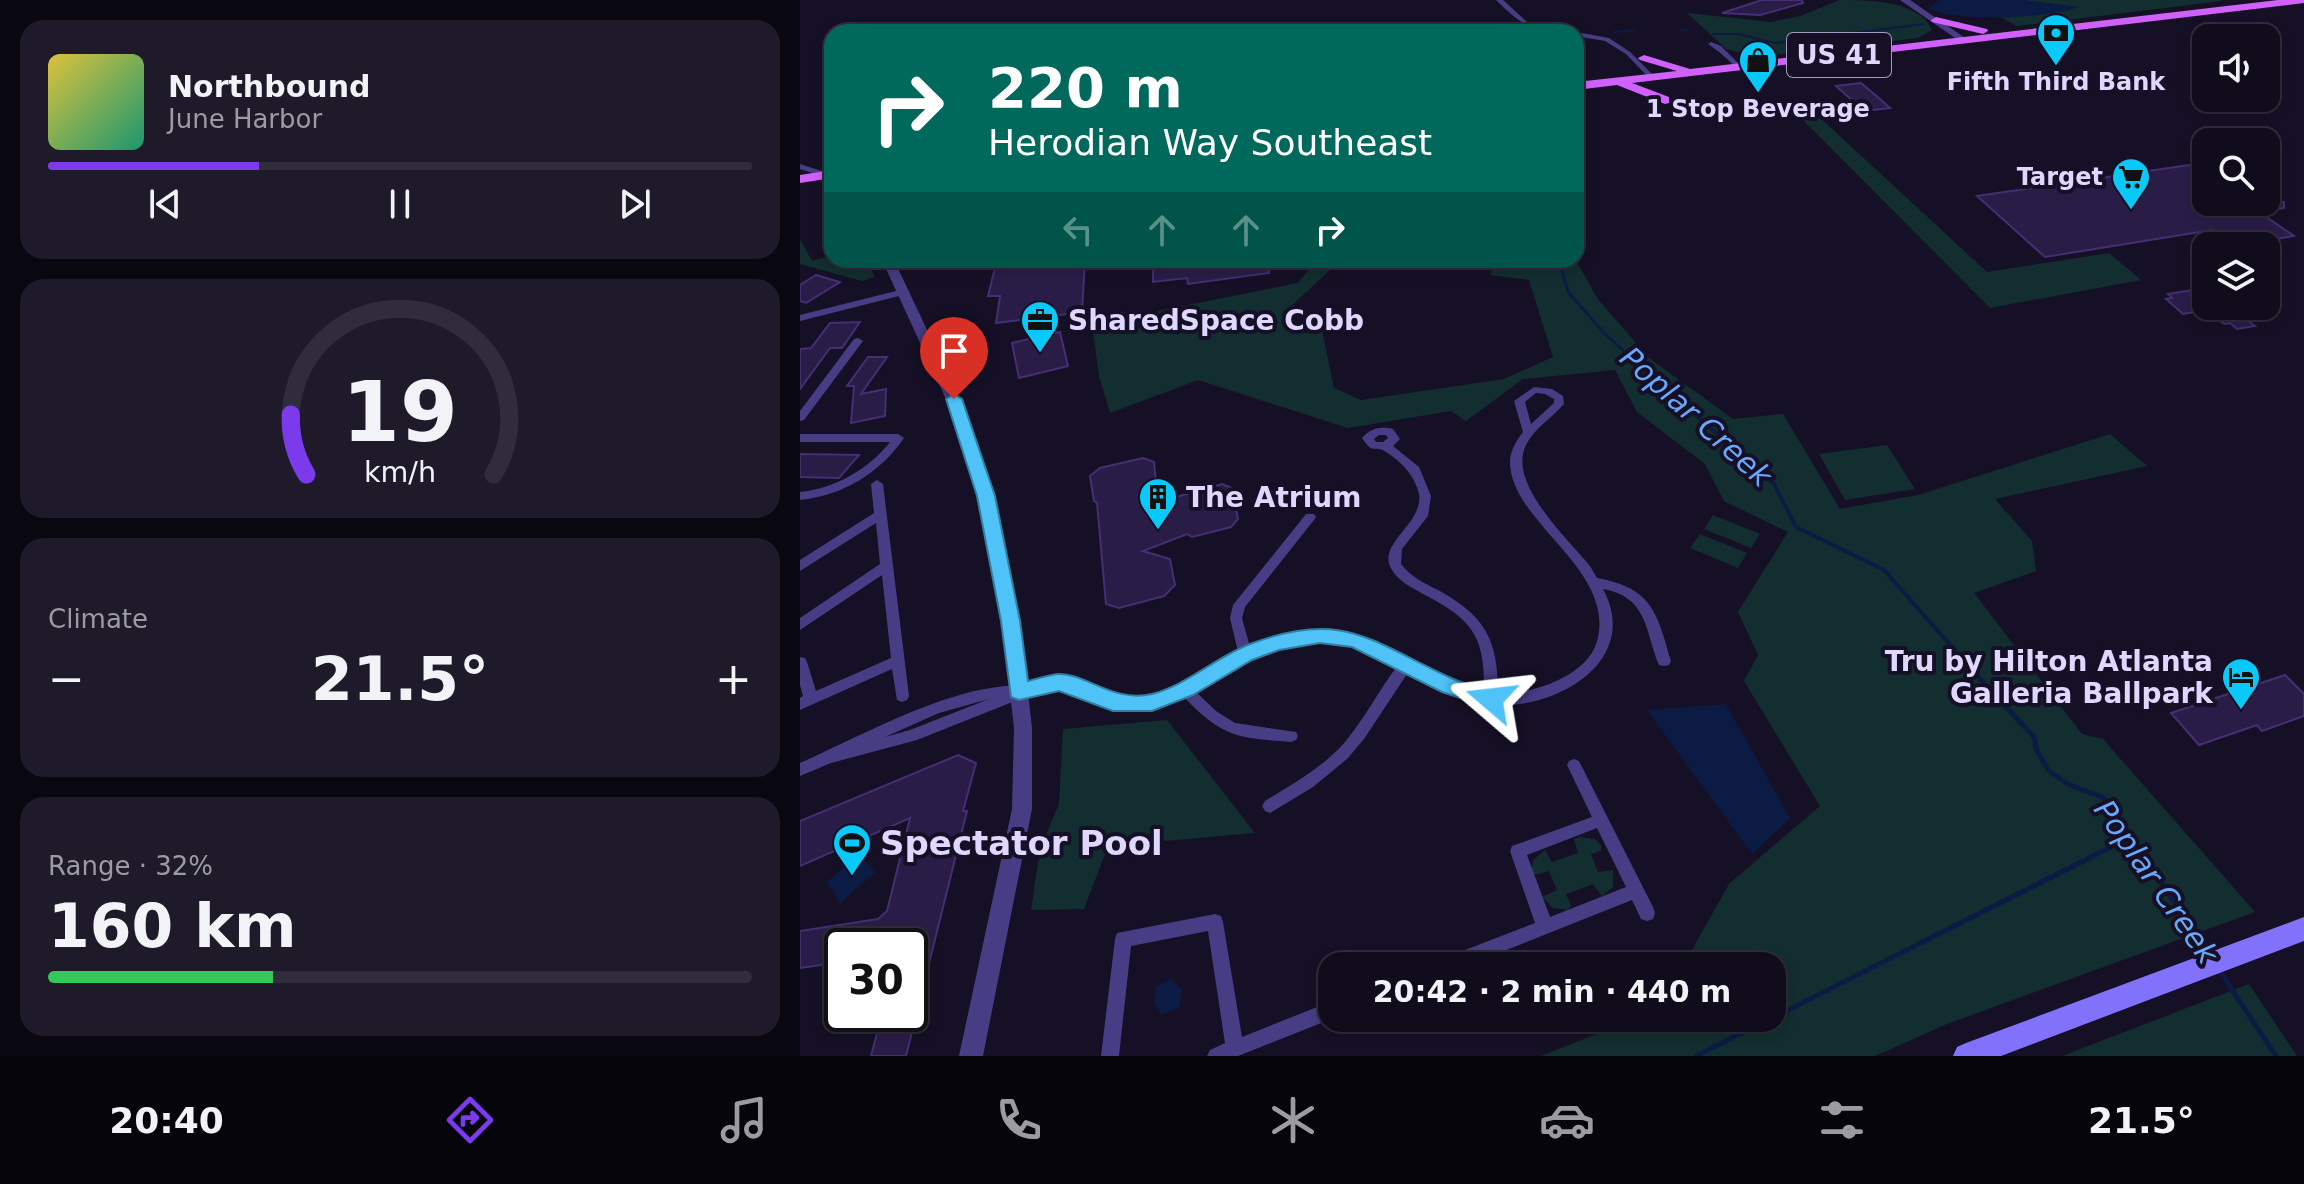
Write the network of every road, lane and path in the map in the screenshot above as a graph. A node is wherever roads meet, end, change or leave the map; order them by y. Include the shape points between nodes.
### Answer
1 (1499, 0) edge
2 (1509, 0) edge
3 (1889, 0) edge
4 (1904, 0) edge
5 (2304, 0) edge
6 (1914, 6) junction
7 (1937, 21) junction
8 (1530, 24) edge
9 (1552, 24) edge
10 (1584, 31) edge
11 (2015, 34) junction
12 (1584, 35) edge
13 (1964, 40) junction
14 (1916, 46) junction
15 (1639, 59) junction
16 (1701, 71) junction
17 (1656, 76) junction
18 (1612, 82) junction
19 (1584, 85) edge
20 (800, 166) edge
21 (824, 174) edge
22 (824, 176) edge
23 (800, 178) edge
24 (892, 268) edge
25 (904, 292) junction
26 (800, 318) edge
27 (858, 341) dead end
28 (800, 418) edge
29 (1528, 431) dead end
30 (800, 438) edge
31 (1386, 446) dead end
32 (877, 484) dead end
33 (800, 496) edge
34 (880, 515) junction
35 (1310, 517) dead end
36 (800, 566) edge
37 (886, 566) junction
38 (1593, 582) junction
39 (800, 625) edge
40 (1245, 655) junction
41 (898, 661) junction
42 (1664, 661) dead end
43 (800, 662) edge
44 (1407, 663) junction
45 (1185, 689) junction
46 (1019, 691) junction
47 (902, 696) dead end
48 (1491, 699) junction
49 (805, 701) edge
50 (1291, 736) dead end
51 (1574, 765) dead end
52 (800, 770) edge
53 (1270, 806) dead end
54 (1601, 820) junction
55 (1636, 891) junction
56 (1647, 913) dead end
57 (1545, 927) junction
58 (2304, 929) edge
59 (1481, 952) edge
60 (1318, 1015) edge
61 (1235, 1048) junction
62 (971, 1056) edge
63 (1110, 1056) edge
64 (1216, 1056) edge
65 (1966, 1056) edge

1 - 8 street
2 - 9 street via 1532,20
3 - 6 street
4 - 6 street
5 - 11 main road, US 41
6 - 7 street
7 - 11 main road
7 - 13 street
7 - 14 main road via 1937,35
10 - 15 street via 1628,44
11 - 13 main road, US 41
12 - 15 street via 1607,39
13 - 14 main road, US 41
14 - 16 main road, US 41 via 1763,64 1729,62
15 - 16 main road
15 - 17 street
15 - 18 main road
16 - 17 main road, US 41
16 - 18 main road via 1676,94
17 - 18 main road, US 41
18 - 19 main road, US 41
20 - 21 street
22 - 23 main road
24 - 25 street
25 - 26 street
25 - 46 street via 957,408 986,496
27 - 28 street
29 - 38 street via 1516,459 1520,484
30 - 33 street via 898,438 846,483 821,495
31 - 48 street via 1415,470 1425,496 1422,516 1396,548 1395,565 1418,585 1462,609 1482,629 1491,656
32 - 34 street
34 - 36 street
34 - 37 street
35 - 40 street via 1239,605 1236,618
37 - 39 street
37 - 41 street
38 - 42 street via 1623,588 1644,601
38 - 48 street via 1607,616 1600,655 1577,677 1543,691
40 - 44 street via 1277,642 1342,636
40 - 45 street
41 - 47 street
41 - 49 street
43 - 49 street
44 - 48 street via 1449,686
44 - 53 street via 1343,754
45 - 46 street via 1138,705 1099,699 1067,683
45 - 50 street via 1212,718 1233,730
46 - 52 street via 912,736
46 - 62 street via 1022,809
51 - 54 street
54 - 55 street
54 - 57 street via 1518,851
55 - 56 street
55 - 57 street
57 - 59 street
58 - 65 main road
60 - 61 street
61 - 63 street via 1215,922 1123,939
61 - 64 street

